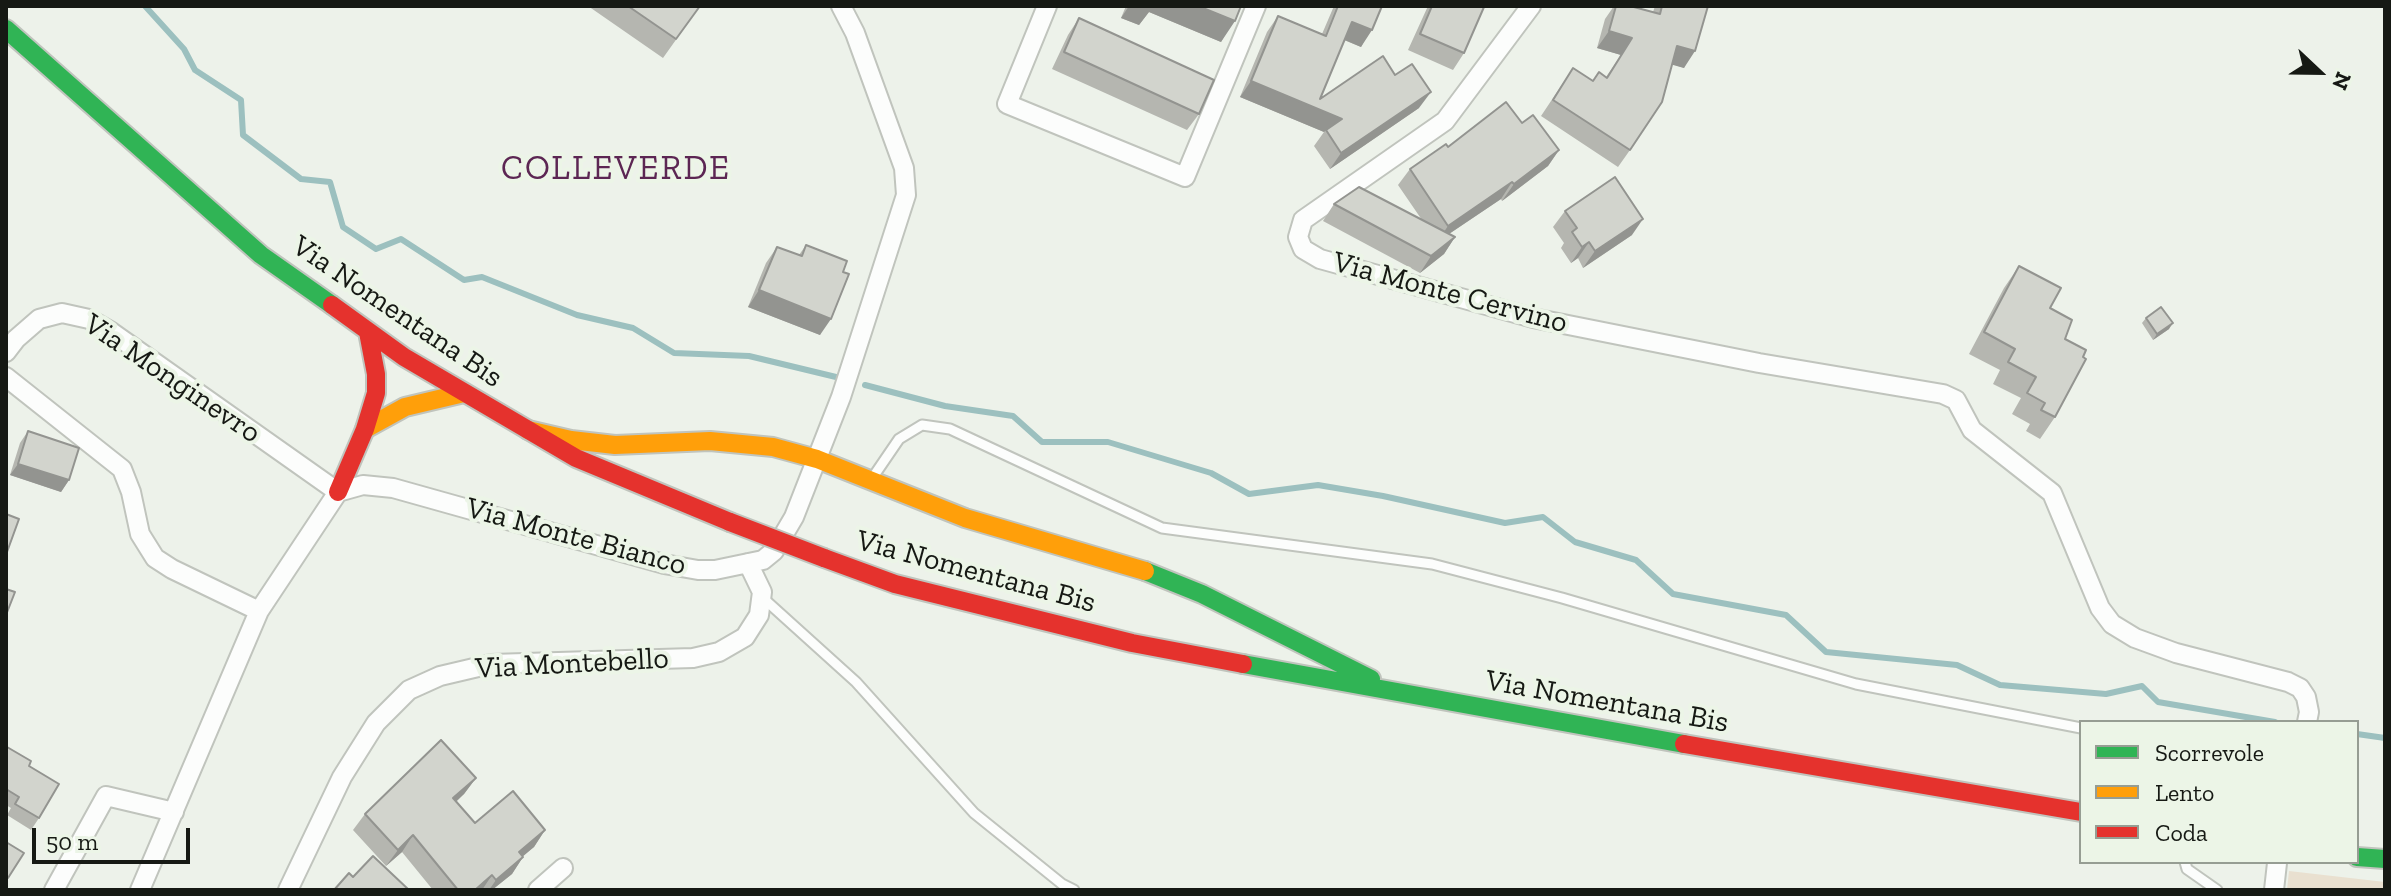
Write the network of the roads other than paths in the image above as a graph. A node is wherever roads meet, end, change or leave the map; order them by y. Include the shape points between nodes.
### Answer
1 (841, 6) edge
2 (1047, 6) edge
3 (1256, 6) edge
4 (1531, 6) edge
5 (6, 29) edge
6 (368, 332) junction
7 (6, 352) edge
8 (6, 377) edge
9 (464, 393) junction
10 (365, 429) junction
11 (528, 430) junction
12 (817, 459) junction
13 (871, 480) junction
14 (338, 492) junction
15 (748, 563) junction
16 (763, 598) junction
17 (259, 611) junction
18 (1403, 695) junction
19 (2307, 720) edge
20 (2079, 728) edge
21 (174, 812) junction
22 (2079, 812) edge
23 (2359, 857) edge
24 (2385, 859) edge
25 (2186, 864) edge
26 (2277, 864) edge
27 (563, 868) dead end
28 (54, 890) edge
29 (140, 890) edge
30 (288, 890) edge
31 (538, 890) edge
32 (1074, 890) edge
33 (2217, 890) edge
34 (2274, 890) edge

1 - 12 street, Via Monte Bianco via 907,185 884,269
2 - 3 street via 1007,104 1185,177
4 - 19 street, Via Monte Cervino via 1445,121 1303,220 1298,237 1303,249 1320,259 1533,318 1956,400 1972,430 2052,493 2100,608 2112,624 2176,653 2288,682 2306,697
5 - 6 main road, Via Nomentana Bis via 261,255
6 - 9 main road, Via Nomentana Bis
6 - 10 main road via 377,385
7 - 14 street, Via Monginevro via 39,319 62,313 89,319
8 - 17 street via 122,469 140,534 155,558
9 - 10 main road via 405,407
9 - 11 main road, Via Nomentana Bis
10 - 14 main road
11 - 12 main road via 615,445 710,441 773,447
11 - 18 main road, Via Nomentana Bis, bridge via 576,458 895,584 1132,643
12 - 13 main road
12 - 15 street, Via Monte Bianco via 784,536 763,560
13 - 18 main road via 952,514 1149,572
13 - 20 lane via 899,439 922,425 950,429 1162,528 1432,564 1856,684
14 - 15 street, Via Monte Bianco via 363,485 393,488 686,568 715,570
14 - 17 street
15 - 16 street
16 - 30 street, Via Montebello via 756,623 745,637 710,655 491,664 409,690 383,714 342,777
16 - 32 lane via 856,682 974,813
17 - 21 street
18 - 22 main road, Via Nomentana Bis
21 - 28 street via 106,796
21 - 29 street
23 - 24 main road
25 - 33 lane
26 - 34 street
27 - 31 street

